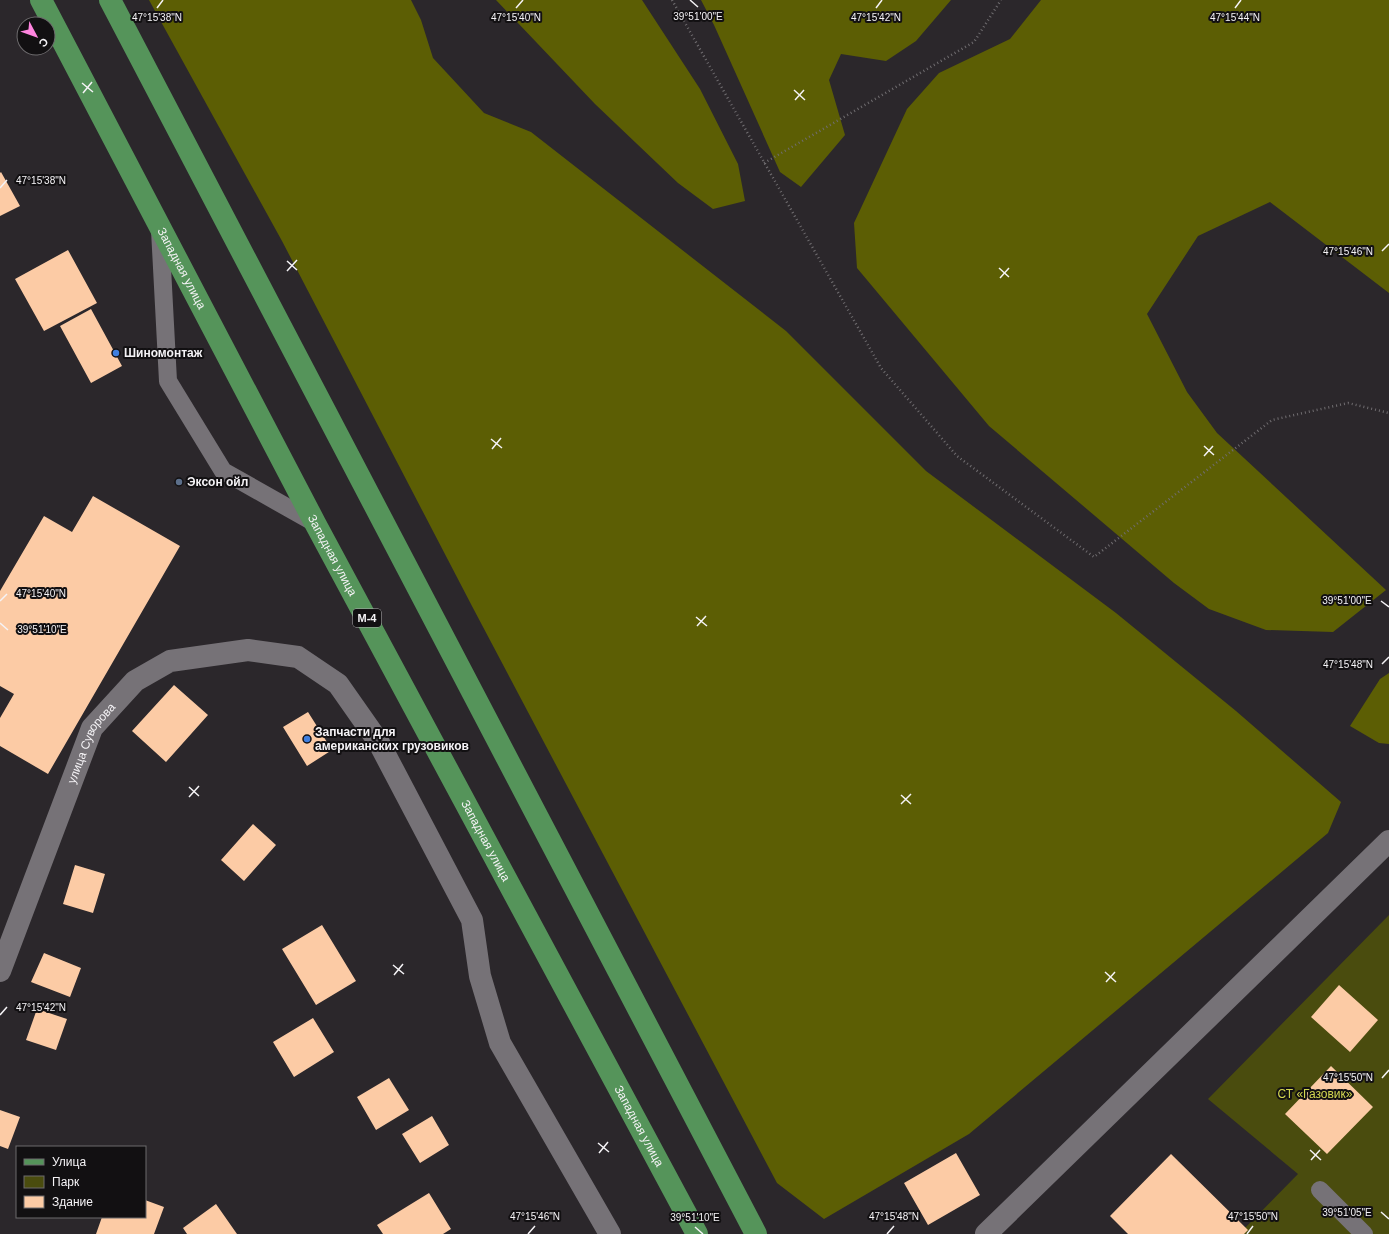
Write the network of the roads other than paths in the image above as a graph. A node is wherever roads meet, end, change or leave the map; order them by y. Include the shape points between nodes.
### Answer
1 (41, 0) edge
2 (110, 0) edge
3 (160, 227) junction
4 (315, 523) junction
5 (1389, 841) edge
6 (0, 971) edge
7 (1320, 1190) dead end
8 (610, 1234) edge
9 (697, 1234) edge
10 (756, 1234) edge
11 (986, 1234) edge
12 (1364, 1234) edge

1 - 3 main road, Западная улица / М-4
2 - 10 main road
3 - 4 main road, Западная улица / М-4
3 - 4 lane via 168,381 223,471
4 - 9 main road, Западная улица / М-4
5 - 11 street
6 - 8 street, улица Суворова via 92,728 135,681 170,661 248,650 298,657 338,684 378,741 472,920 480,976 500,1043
7 - 12 lane

